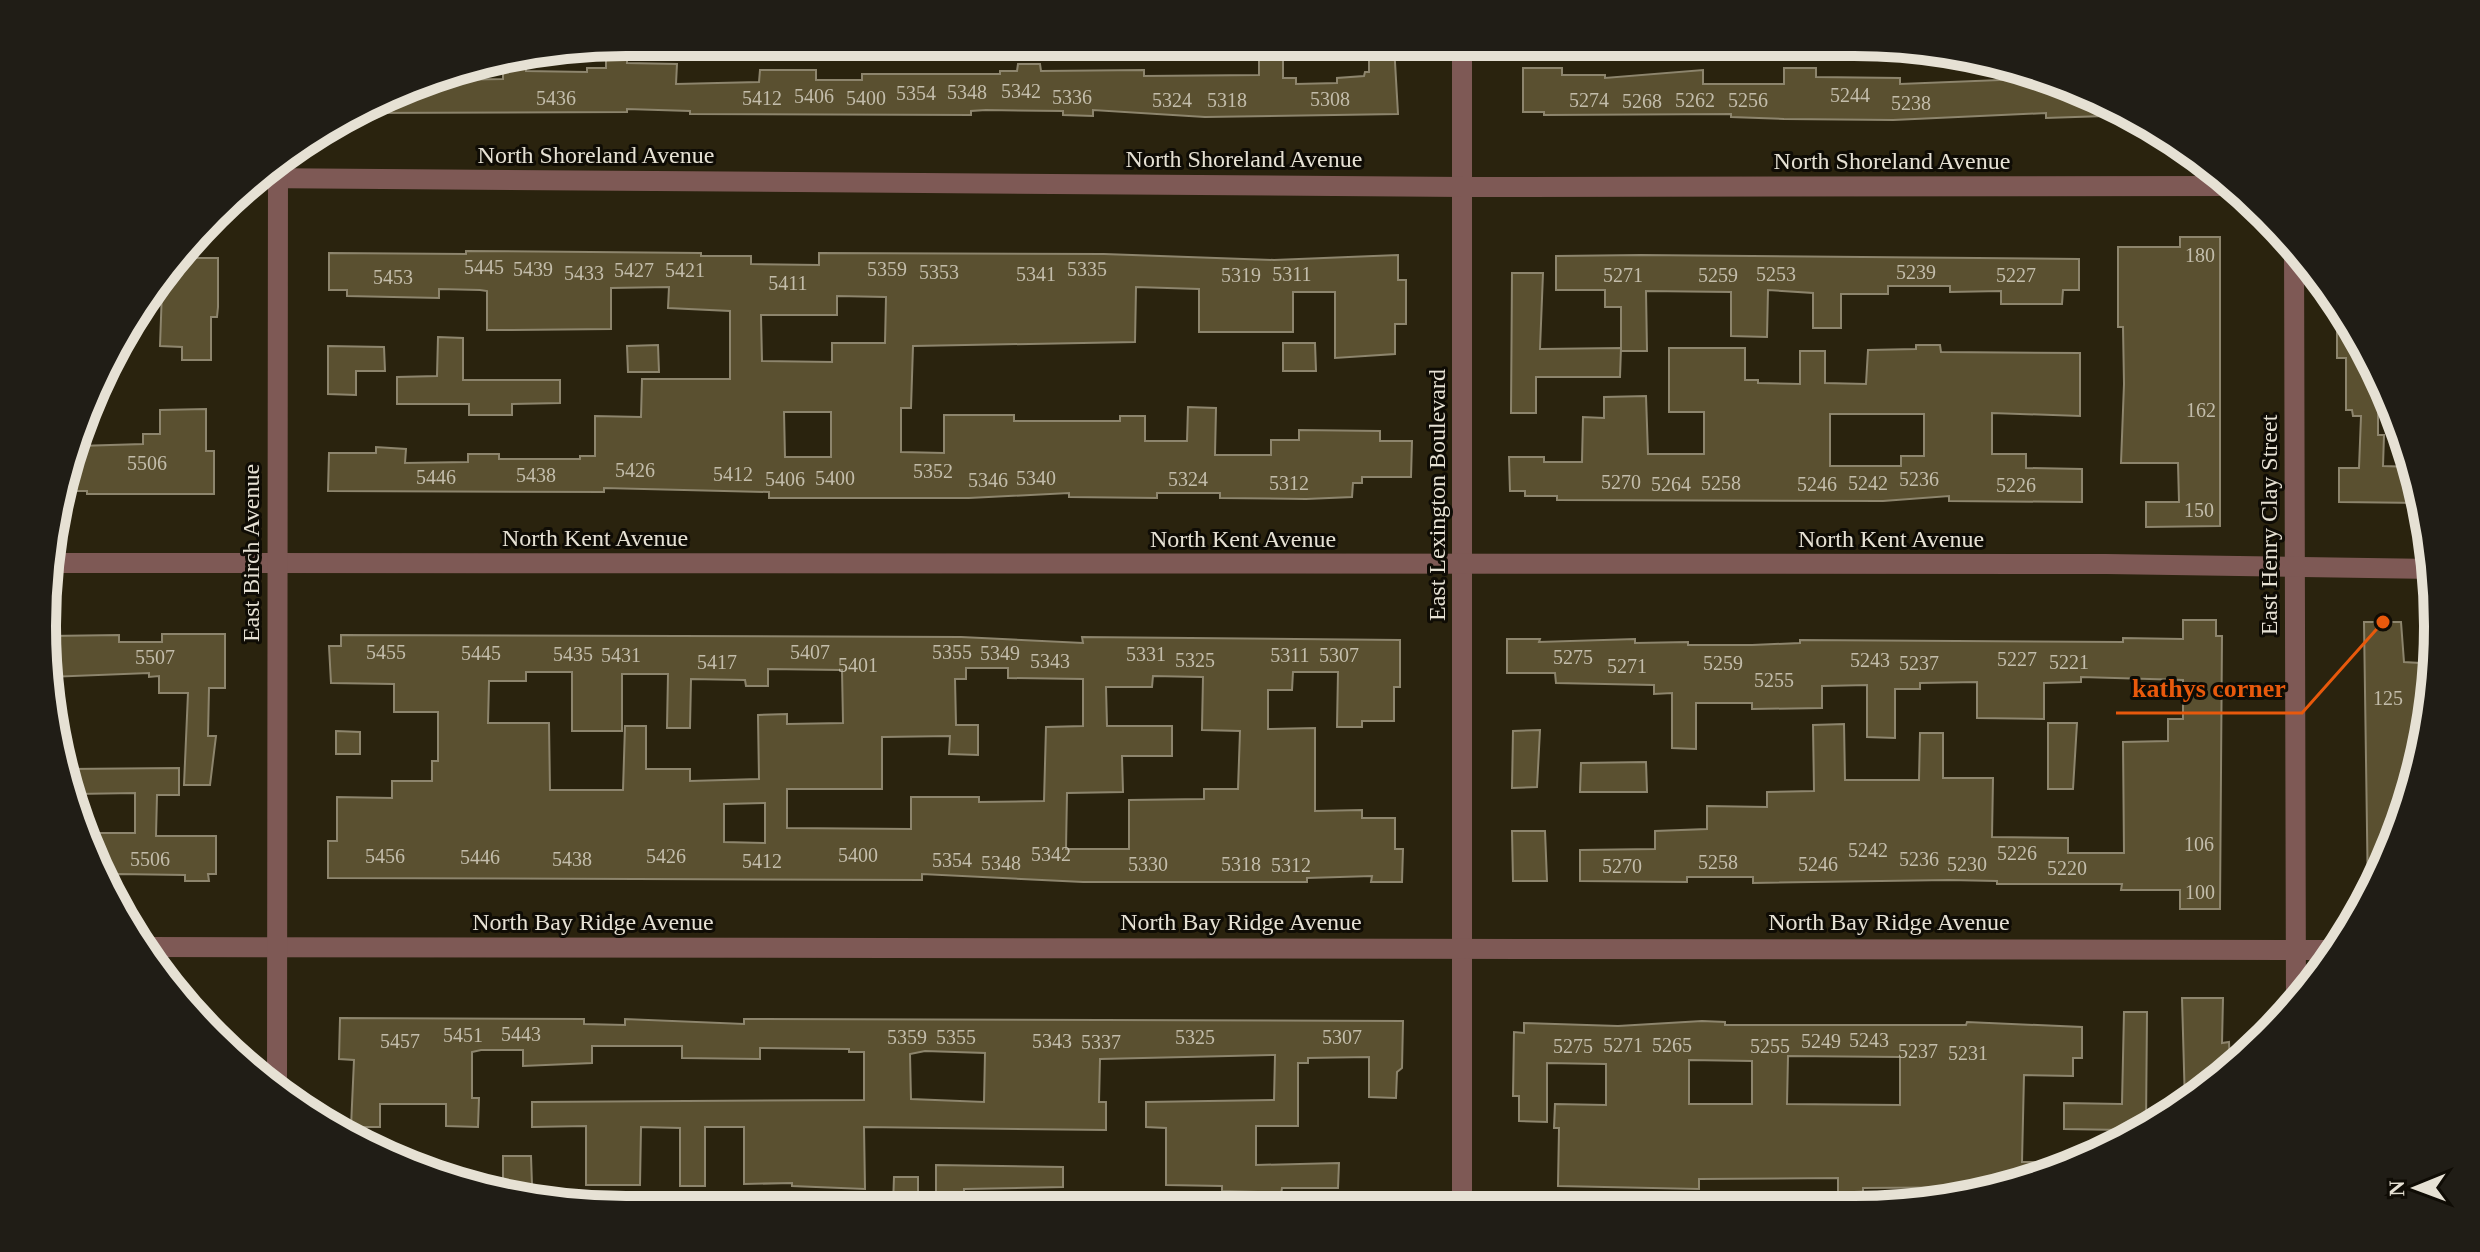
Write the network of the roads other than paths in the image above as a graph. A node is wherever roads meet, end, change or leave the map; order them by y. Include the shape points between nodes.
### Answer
1 (1462, 56) edge
2 (286, 169) edge
3 (278, 175) edge
4 (2216, 186) edge
5 (1463, 187) junction
6 (2294, 264) edge
7 (60, 563) edge
8 (276, 564) junction
9 (1463, 565) junction
10 (2296, 569) junction
11 (2421, 569) edge
12 (155, 947) edge
13 (1464, 947) junction
14 (277, 948) junction
15 (2296, 950) junction
16 (2323, 950) edge
17 (2296, 986) edge
18 (277, 1076) edge
19 (1462, 1196) edge

1 - 5 street, East Lexington Boulevard
2 - 5 street, North Shoreland Avenue
3 - 8 street, East Birch Avenue
4 - 5 street, North Shoreland Avenue
5 - 9 street, East Lexington Boulevard
6 - 10 street, East Henry Clay Street
7 - 8 street, North Kent Avenue
8 - 9 street, North Kent Avenue
8 - 14 street, East Birch Avenue
9 - 10 street, North Kent Avenue via 2106,564
9 - 13 street, East Lexington Boulevard
10 - 11 street, North Kent Avenue
10 - 15 street, East Henry Clay Street
12 - 14 street, North Bay Ridge Avenue
13 - 14 street, North Bay Ridge Avenue
13 - 15 street, North Bay Ridge Avenue
13 - 19 street, East Lexington Boulevard
14 - 18 street, East Birch Avenue
15 - 16 street, North Bay Ridge Avenue
15 - 17 street, East Henry Clay Street

